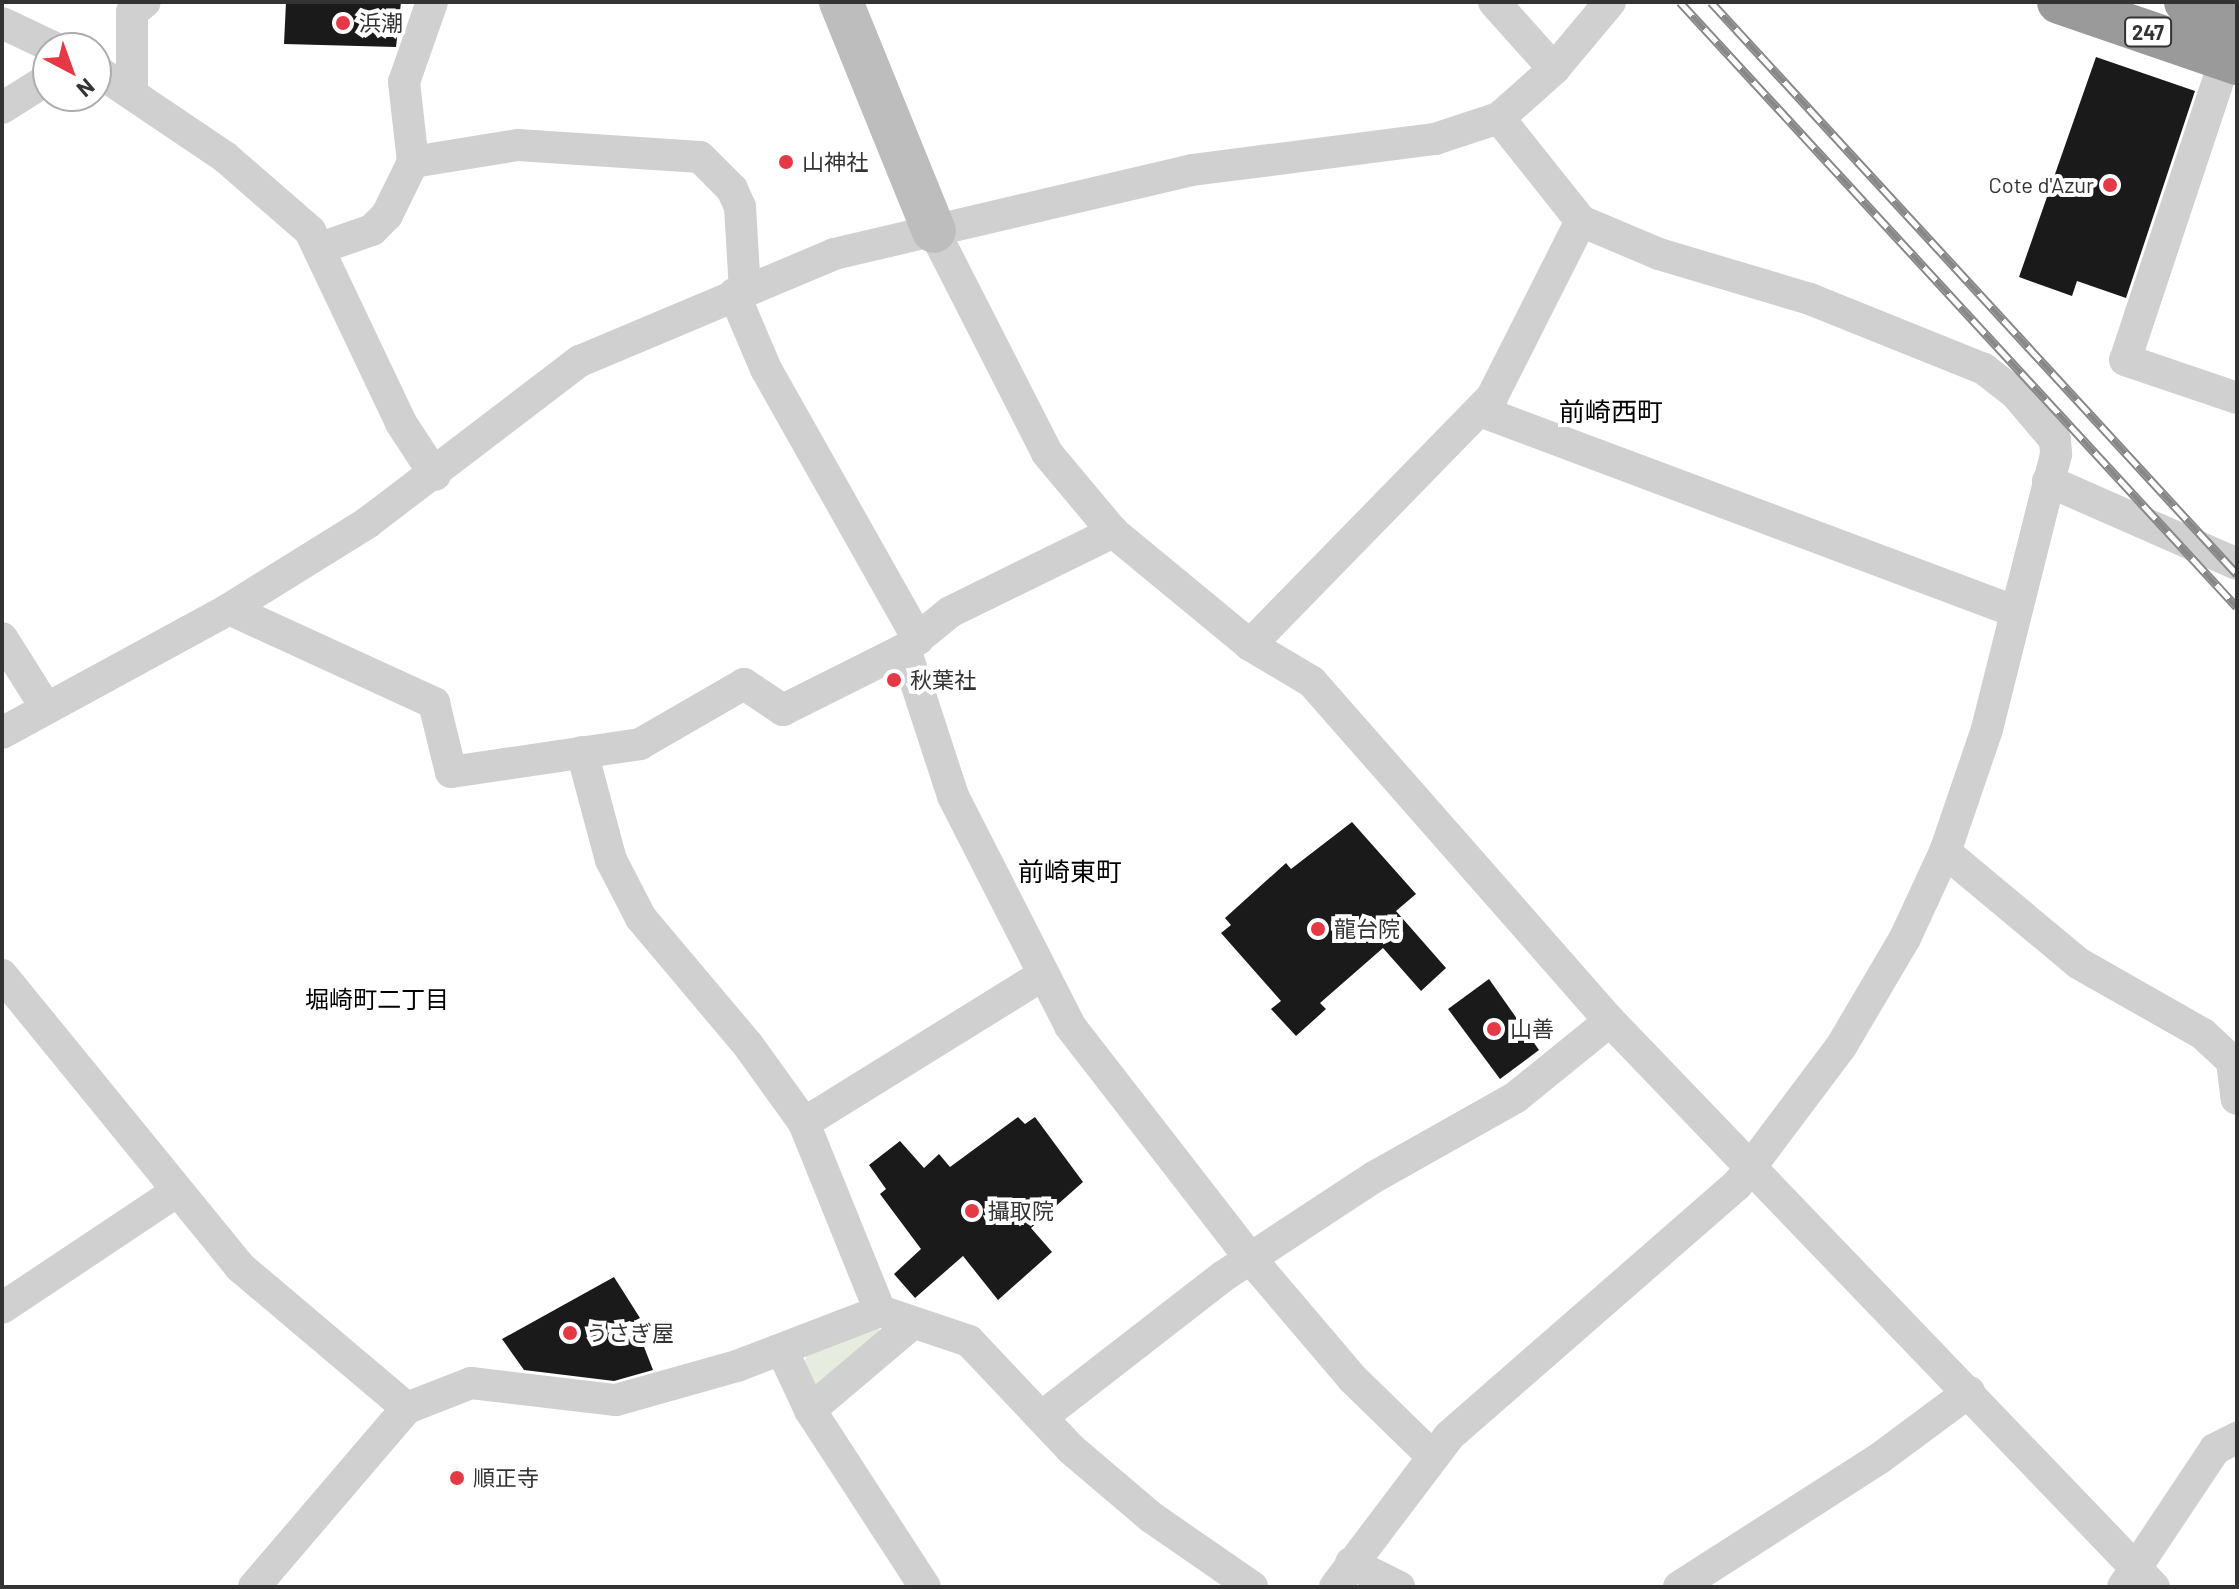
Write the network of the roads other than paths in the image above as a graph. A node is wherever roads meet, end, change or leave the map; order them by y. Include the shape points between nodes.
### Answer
1 (145, 2) edge
2 (432, 2) edge
3 (841, 2) edge
4 (1494, 2) edge
5 (1610, 2) edge
6 (2059, 2) edge
7 (2186, 2) edge
8 (2, 23) edge
9 (32, 37) edge
10 (2234, 41) edge
11 (1554, 69) junction
12 (112, 79) edge
13 (32, 89) edge
14 (132, 90) junction
15 (2, 108) edge
16 (1499, 118) junction
17 (413, 162) junction
18 (1581, 221) junction
19 (934, 231) junction
20 (320, 248) junction
21 (739, 292) junction
22 (2237, 398) edge
23 (1480, 411) junction
24 (435, 475) junction
25 (2048, 481) junction
26 (1113, 532) junction
27 (2237, 564) edge
28 (229, 609) junction
29 (2014, 611) junction
30 (2, 638) edge
31 (912, 644) junction
32 (1250, 645) junction
33 (46, 708) junction
34 (2, 733) edge
35 (582, 752) junction
36 (1945, 852) junction
37 (2, 975) edge
38 (1041, 976) junction
39 (1610, 1021) junction
40 (2237, 1099) edge
41 (804, 1123) junction
42 (1751, 1165) junction
43 (176, 1192) junction
44 (1250, 1258) junction
45 (2, 1308) edge
46 (880, 1311) junction
47 (913, 1323) junction
48 (782, 1350) junction
49 (1969, 1392) junction
50 (407, 1408) junction
51 (810, 1410) junction
52 (1043, 1416) junction
53 (2237, 1438) edge
54 (1432, 1456) junction
55 (1343, 1575) edge
56 (2138, 1582) edge
57 (254, 1587) edge
58 (925, 1587) edge
59 (1252, 1587) edge
60 (1399, 1587) edge
61 (1679, 1587) edge

1 - 14 street via 132,12
2 - 17 street via 404,82
3 - 19 street
4 - 11 street
5 - 11 street
6 - 10 highway, 247
7 - 10 highway, 247
8 - 9 street
10 - 22 street via 2125,360
11 - 16 street
12 - 14 street
13 - 15 street
14 - 20 street via 225,157 310,231
16 - 18 street
16 - 19 street via 1435,139 1192,170
17 - 20 street via 387,215 372,230
17 - 21 street via 518,145 700,157 732,189 740,207
18 - 23 street via 1560,274
18 - 25 street via 1659,254 1810,299 1984,369 2016,394 2055,440
19 - 21 street via 834,254
19 - 26 street via 1047,453
20 - 24 street via 401,423
21 - 24 street via 580,361
21 - 31 street via 766,369
23 - 29 street
23 - 32 street
24 - 28 street
25 - 27 street
25 - 29 street
26 - 31 street via 950,612
26 - 32 street
28 - 33 street
28 - 35 street via 434,703 451,772
29 - 36 street via 1987,729
30 - 33 street
31 - 35 street via 783,710 744,684 640,744
31 - 38 street via 953,796
32 - 39 street via 1312,682
33 - 34 street
35 - 41 street via 611,860 641,918 748,1045
36 - 40 street via 2078,963 2203,1034 2232,1061
36 - 42 street via 1905,938 1842,1045
37 - 43 street
38 - 41 street
38 - 44 street via 1070,1026
39 - 42 street
39 - 44 street via 1516,1097 1376,1176
41 - 46 street
42 - 49 street
42 - 54 street via 1737,1185
43 - 45 street
43 - 50 street via 268,1294
44 - 52 street
44 - 54 street via 1353,1379
46 - 47 street
46 - 48 street
47 - 51 street
47 - 52 street via 969,1341
48 - 50 street via 616,1400 471,1383
48 - 51 street
49 - 56 street
49 - 61 street via 1880,1458
50 - 57 street
51 - 58 street
52 - 59 street via 1071,1449 1151,1517
53 - 56 street via 2215,1449
54 - 55 street
55 - 60 street

